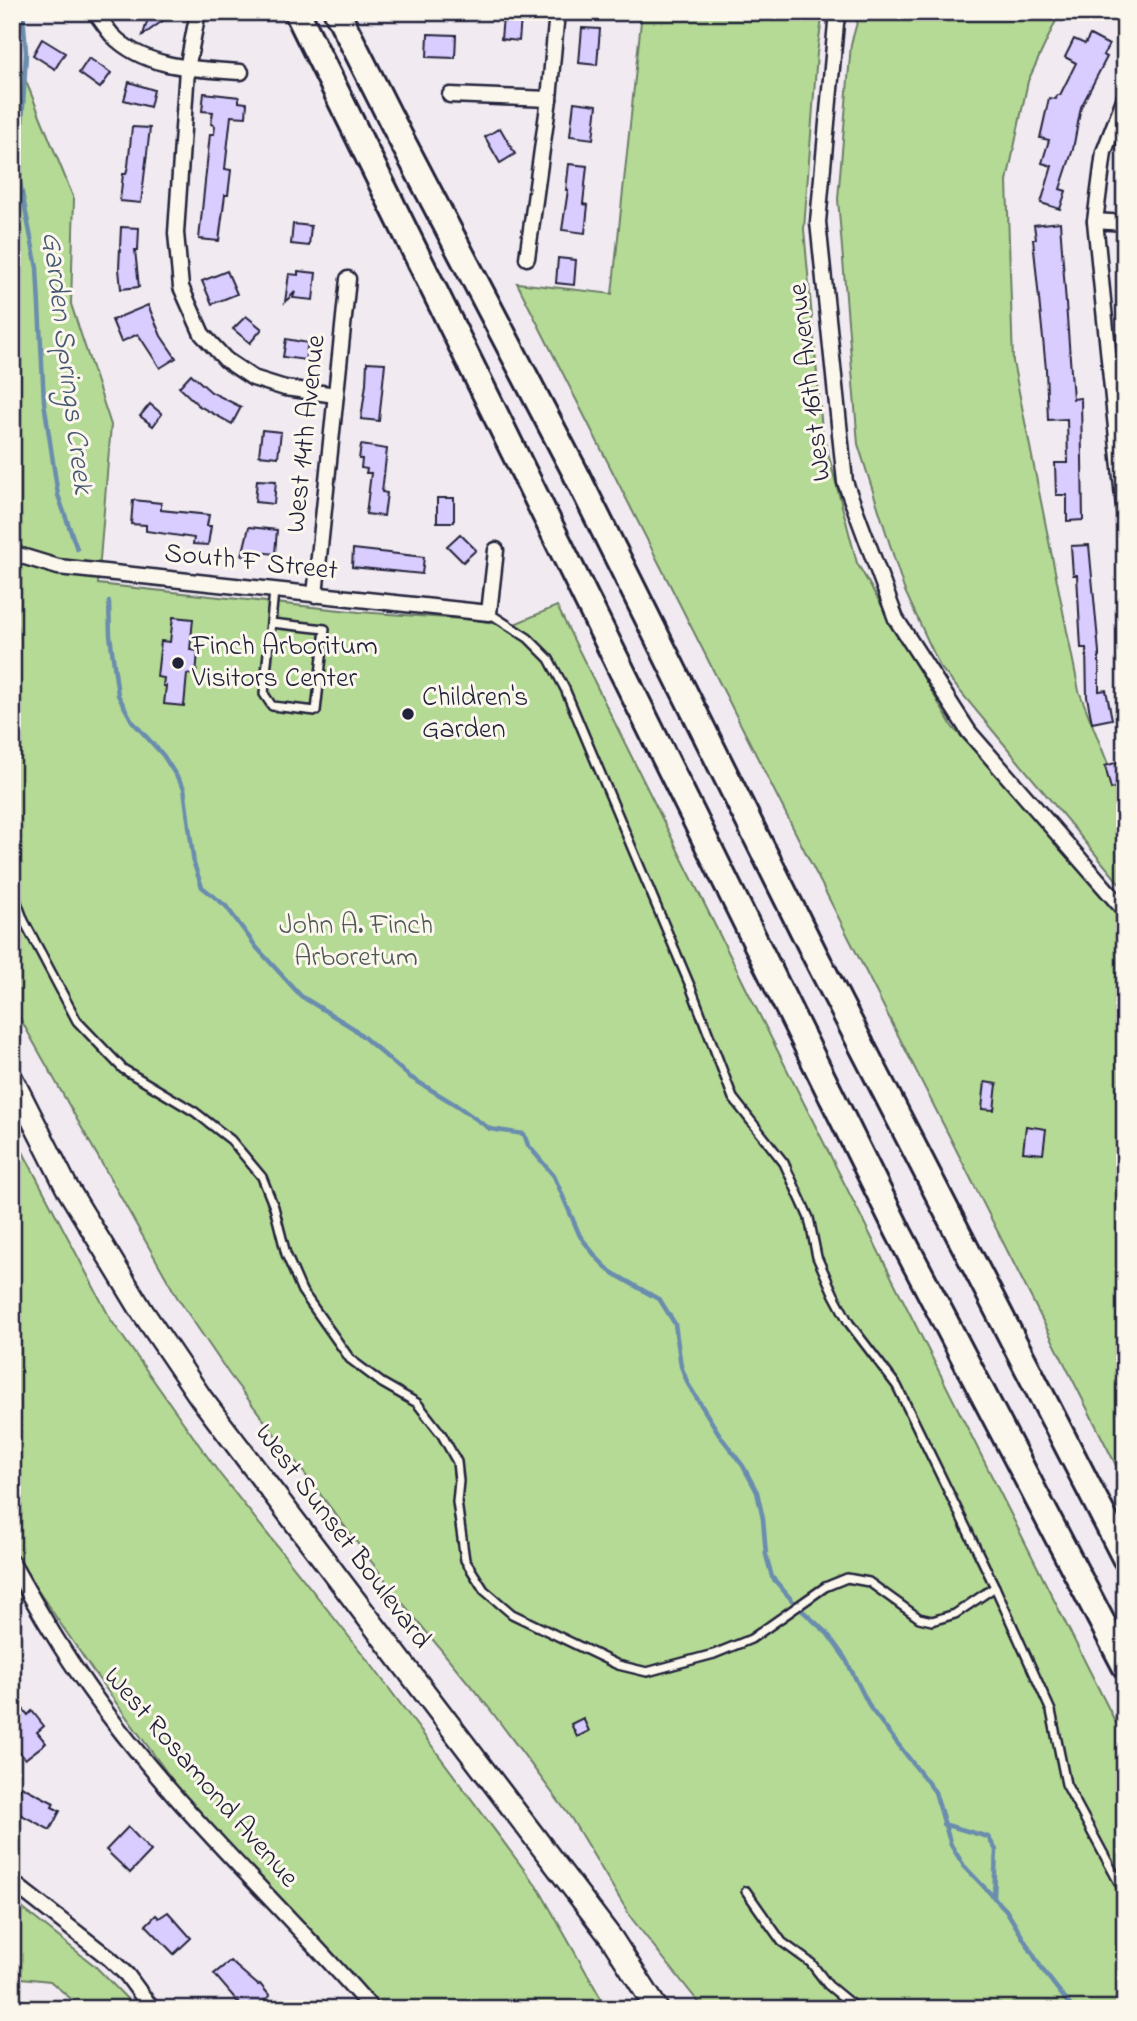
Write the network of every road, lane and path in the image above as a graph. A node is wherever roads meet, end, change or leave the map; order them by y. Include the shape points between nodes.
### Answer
1 (95, 12) edge
2 (198, 12) edge
3 (297, 12) edge
4 (337, 12) edge
5 (557, 12) edge
6 (839, 12) edge
7 (187, 69) junction
8 (241, 72) dead end
9 (450, 95) dead end
10 (1125, 97) edge
11 (550, 99) junction
12 (1094, 221) junction
13 (1125, 223) edge
14 (527, 258) dead end
15 (348, 279) dead end
16 (336, 395) junction
17 (1125, 517) edge
18 (496, 550) dead end
19 (13, 554) edge
20 (274, 590) junction
21 (315, 595) junction
22 (488, 613) junction
23 (271, 623) junction
24 (12, 890) edge
25 (1125, 911) edge
26 (12, 1079) edge
27 (1125, 1558) edge
28 (12, 1563) edge
29 (995, 1587) junction
30 (1125, 1666) edge
31 (12, 1882) edge
32 (746, 1891) dead end
33 (1125, 1894) edge
34 (152, 2009) edge
35 (372, 2009) edge
36 (657, 2009) edge
37 (857, 2009) edge

1 - 7 street via 112,35 141,57
2 - 7 street
3 - 30 highway via 899,1233
4 - 27 highway
5 - 11 street
6 - 25 street, West 16th Avenue via 818,222 845,482 896,619 962,720
7 - 8 street
7 - 16 street via 176,233 181,287 202,334 226,360 253,378
9 - 11 street
10 - 12 street via 1104,152
11 - 14 street
12 - 13 street
12 - 17 street
15 - 16 street, West 14th Avenue
16 - 21 street, West 14th Avenue
18 - 22 street
19 - 20 street, South F Street via 58,567
20 - 21 street, South F Street
20 - 23 lane
21 - 22 street, South F Street
22 - 29 lane via 528,638 549,659 565,688 733,1098 784,1163 809,1218 817,1257 834,1295 849,1323 897,1386
23 - 23 lane via 264,694 272,706 316,711 325,629
24 - 29 lane via 77,1021 124,1069 231,1140 262,1177 302,1291 350,1359 417,1403 442,1435 457,1462 465,1560 484,1590 512,1614 618,1665 647,1672 751,1639 825,1587 847,1578 869,1582 919,1618 932,1621 955,1614
26 - 36 main road, West Sunset Boulevard via 66,1186 194,1387 612,1939
28 - 35 street, West Rosamond Avenue via 57,1640 123,1733
29 - 33 lane via 1051,1711 1066,1784
31 - 34 street via 109,1958
32 - 37 lane via 782,1942 811,1963 828,1985

